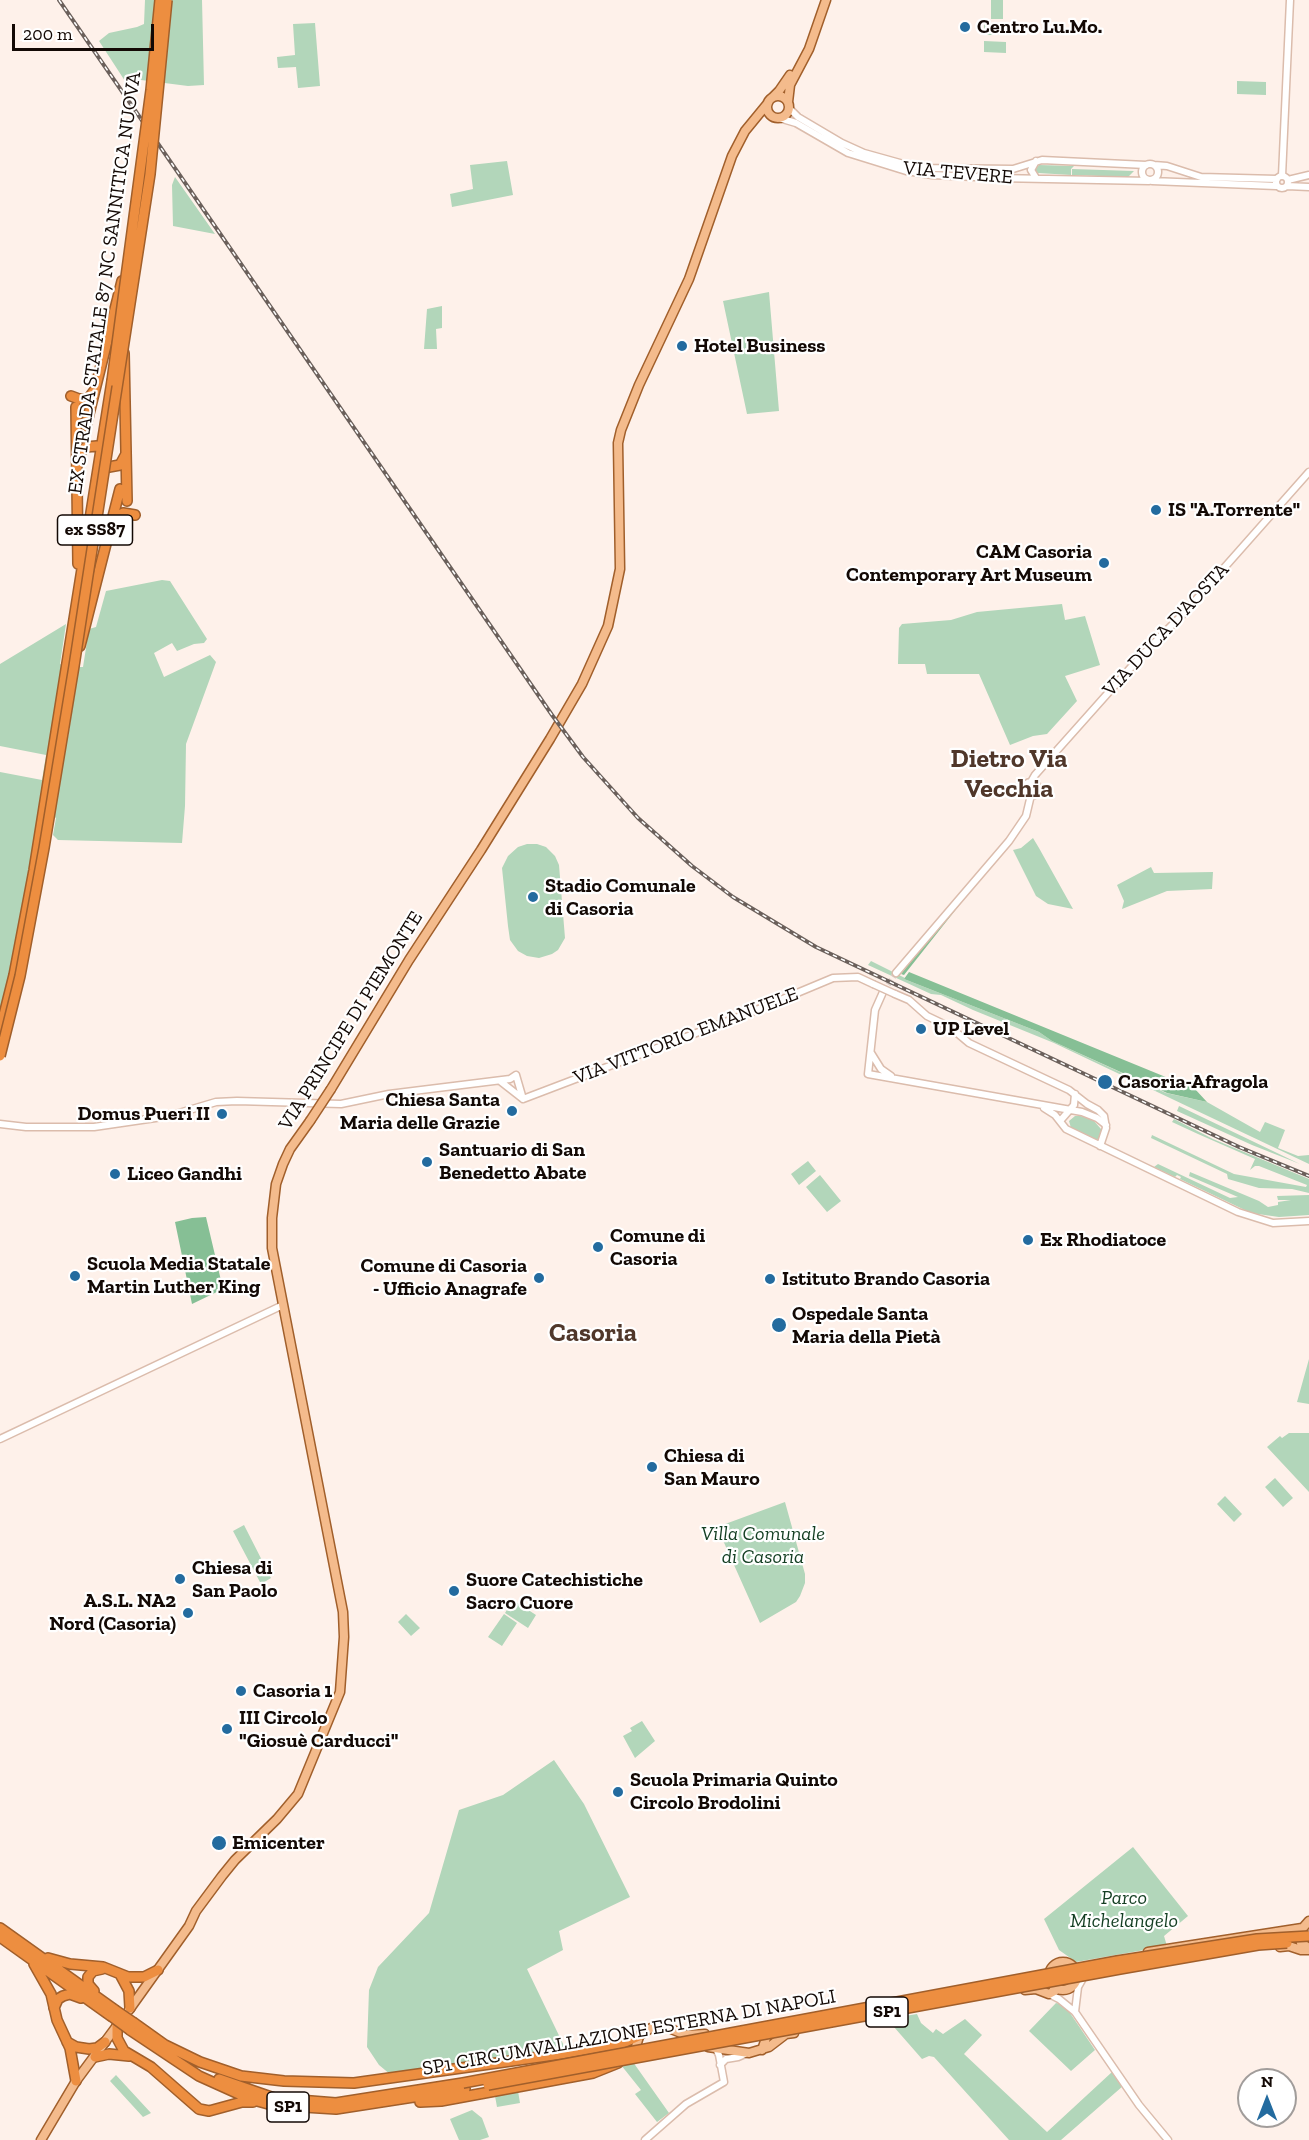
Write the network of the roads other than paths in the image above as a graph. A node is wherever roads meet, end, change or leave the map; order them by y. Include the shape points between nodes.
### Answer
1 (160, 0) edge
2 (167, 0) edge
3 (826, 0) edge
4 (1290, 0) edge
5 (802, 61) junction
6 (770, 100) junction
7 (789, 105) junction
8 (776, 117) junction
9 (738, 146) junction
10 (1036, 161) junction
11 (1146, 165) junction
12 (1154, 165) junction
13 (1306, 176) edge
14 (1035, 178) junction
15 (1150, 181) junction
16 (1282, 181) junction
17 (1308, 187) edge
18 (131, 253) junction
19 (124, 348) junction
20 (96, 389) junction
21 (71, 396) dead end
22 (76, 407) dead end
23 (86, 426) dead end
24 (97, 446) dead end
25 (127, 451) junction
26 (78, 455) junction
27 (109, 467) dead end
28 (1309, 472) edge
29 (120, 489) dead end
30 (127, 501) dead end
31 (135, 515) dead end
32 (113, 519) junction
33 (74, 620) junction
34 (74, 666) junction
35 (896, 973) tunnel mouth
36 (883, 992) tunnel mouth
37 (0, 1031) edge
38 (870, 1053) junction
39 (0, 1056) edge
40 (892, 1077) junction
41 (1074, 1093) junction
42 (1038, 1106) junction
43 (1070, 1110) junction
44 (1060, 1120) junction
45 (0, 1124) edge
46 (1106, 1125) junction
47 (1100, 1146) junction
48 (1309, 1221) edge
49 (283, 1305) junction
50 (0, 1439) edge
51 (1309, 1921) edge
52 (0, 1926) edge
53 (1302, 1928) junction
54 (1309, 1936) edge
55 (0, 1937) edge
56 (0, 1942) edge
57 (1309, 1942) edge
58 (17, 1944) junction
59 (1309, 1949) edge
60 (36, 1958) junction
61 (1071, 1966) junction
62 (1051, 1969) junction
63 (111, 1970) junction
64 (158, 1970) junction
65 (121, 1976) junction
66 (1077, 1982) junction
67 (1058, 1989) junction
68 (1049, 1994) junction
69 (1059, 1999) junction
70 (100, 2004) junction
71 (54, 2008) junction
72 (130, 2008) junction
73 (1075, 2012) junction
74 (758, 2024) junction
75 (117, 2026) junction
76 (132, 2027) junction
77 (639, 2036) junction
78 (67, 2042) junction
79 (105, 2042) junction
80 (165, 2045) junction
81 (715, 2047) junction
82 (762, 2049) junction
83 (745, 2054) junction
84 (129, 2056) junction
85 (95, 2057) junction
86 (645, 2058) junction
87 (720, 2065) junction
88 (76, 2081) junction
89 (219, 2086) junction
90 (464, 2086) junction
91 (394, 2101) junction
92 (264, 2103) junction
93 (215, 2109) junction
94 (41, 2140) edge
95 (645, 2140) edge
96 (1168, 2140) edge

1 - 18 highway, EX STRADA STATALE 87 NC SANNITICA NUOVA / ex SS87, bridge
2 - 19 highway, EX STRADA STATALE 87 NC SANNITICA NUOVA / ex SS87, bridge via 150,174
3 - 5 main road
4 - 16 street
5 - 6 main road
5 - 7 main road via 790,85
6 - 7 main road via 780,96
6 - 8 main road via 767,110
6 - 9 main road
7 - 8 main road via 786,115
7 - 10 street via 798,117 842,143 907,165 1013,169
8 - 9 main road via 758,122
8 - 14 street, VIA TEVERE via 796,123 848,153 906,171
9 - 49 main road, VIA PRINCIPE DI PIEMONTE, bridge via 727,167 689,279 621,430 620,569 609,626 582,684 544,748 283,1164 276,1184 272,1248
10 - 11 street
10 - 14 street via 1031,170
11 - 12 street
11 - 15 street via 1142,175
12 - 15 street via 1158,173
12 - 16 street via 1201,177
13 - 16 street
13 - 17 street
14 - 15 street, VIA TEVERE
15 - 16 street, VIA TEVERE
16 - 17 street
18 - 20 highway, bridge
18 - 33 highway, EX STRADA STATALE 87 NC SANNITICA NUOVA / ex SS87, bridge
19 - 25 highway
19 - 34 highway, EX STRADA STATALE 87 NC SANNITICA NUOVA / ex SS87, bridge
20 - 21 highway via 88,399
20 - 23 highway
22 - 26 highway
24 - 26 highway via 86,447
25 - 27 highway via 120,465
25 - 30 highway
26 - 33 highway
28 - 35 street, VIA DUCA D'AOSTA via 1035,775 1031,782 1038,789 1031,795 1026,816 1009,841
29 - 32 highway
31 - 32 highway via 123,513
32 - 34 highway, bridge
33 - 37 highway, EX STRADA STATALE 87 NC SANNITICA NUOVA / ex SS87 via 34,870
34 - 39 highway, EX STRADA STATALE 87 NC SANNITICA NUOVA / ex SS87, bridge via 20,976
36 - 38 street via 875,1010
38 - 40 street
38 - 40 street via 868,1074
40 - 42 street
41 - 43 street
41 - 45 street, VIA VITTORIO EMANUELE, bridge via 969,1043 909,1000 850,977 833,978 523,1099 513,1082 497,1080 341,1104 216,1102 148,1120 94,1127
41 - 46 street via 1100,1112
42 - 43 street
42 - 44 street
43 - 44 street
43 - 46 street via 1089,1114
44 - 47 street via 1066,1129
46 - 47 street
47 - 48 street via 1258,1220
49 - 50 street
49 - 64 main road, VIA PRINCIPE DI PIEMONTE via 343,1612 340,1692 298,1794 235,1860
51 - 53 main road
52 - 58 highway, SP1 CIRCUMVALLAZIONE ESTERNA DI NAPOLI / SP1
53 - 59 main road via 1299,1937
53 - 61 main road
54 - 90 highway, SP1 CIRCUMVALLAZIONE ESTERNA DI NAPOLI / SP1, bridge via 1257,1938 1117,1961
55 - 58 highway, SP1 CIRCUMVALLAZIONE ESTERNA DI NAPOLI / SP1
56 - 58 highway
57 - 90 highway, SP1 CIRCUMVALLAZIONE ESTERNA DI NAPOLI / SP1, bridge via 1258,1945
58 - 60 highway, SP1 CIRCUMVALLAZIONE ESTERNA DI NAPOLI / SP1
59 - 66 main road via 1289,1946 1246,1950
60 - 63 highway
60 - 70 highway, SP1 CIRCUMVALLAZIONE ESTERNA DI NAPOLI / SP1
60 - 71 highway
61 - 62 main road via 1063,1963
61 - 66 main road
62 - 67 main road via 1049,1978
62 - 74 main road
63 - 65 highway
63 - 70 highway via 93,1971 88,1977
64 - 65 highway via 144,1977
64 - 72 main road, VIA PRINCIPE DI PIEMONTE
65 - 72 highway via 129,1991
66 - 67 main road via 1065,1990
66 - 73 street
67 - 68 main road
67 - 69 street
68 - 69 street
68 - 82 main road via 1030,1989 786,2034
69 - 73 street
70 - 71 highway via 70,1994 58,1999
70 - 76 highway, SP1 CIRCUMVALLAZIONE ESTERNA DI NAPOLI / SP1, bridge
71 - 78 highway
72 - 75 main road, VIA PRINCIPE DI PIEMONTE
73 - 96 street
74 - 77 main road via 700,2035 655,2027
74 - 82 main road via 766,2031
75 - 79 main road, VIA PRINCIPE DI PIEMONTE
75 - 84 highway via 118,2043
76 - 80 highway, SP1 CIRCUMVALLAZIONE ESTERNA DI NAPOLI / SP1
76 - 89 highway, SP1 CIRCUMVALLAZIONE ESTERNA DI NAPOLI / SP1
77 - 80 highway via 623,2043 561,2054 354,2083 241,2076
77 - 86 main road via 636,2051
78 - 79 highway via 89,2049
78 - 88 highway
79 - 85 main road, VIA PRINCIPE DI PIEMONTE
80 - 90 highway, SP1 CIRCUMVALLAZIONE ESTERNA DI NAPOLI / SP1 via 203,2071 274,2098 336,2103
81 - 83 main road
81 - 86 main road
81 - 87 street
82 - 83 main road
83 - 87 street via 726,2059
84 - 85 highway
84 - 93 highway via 151,2067 199,2109
85 - 88 main road, VIA PRINCIPE DI PIEMONTE
86 - 91 highway via 613,2064 593,2073 441,2101
87 - 95 street via 724,2082 686,2104
88 - 94 main road, VIA PRINCIPE DI PIEMONTE
89 - 92 highway, SP1 CIRCUMVALLAZIONE ESTERNA DI NAPOLI / SP1
89 - 93 highway via 223,2096
90 - 91 highway, SP1 CIRCUMVALLAZIONE ESTERNA DI NAPOLI / SP1
91 - 92 highway, SP1 CIRCUMVALLAZIONE ESTERNA DI NAPOLI / SP1 via 336,2109
92 - 93 highway via 242,2102

